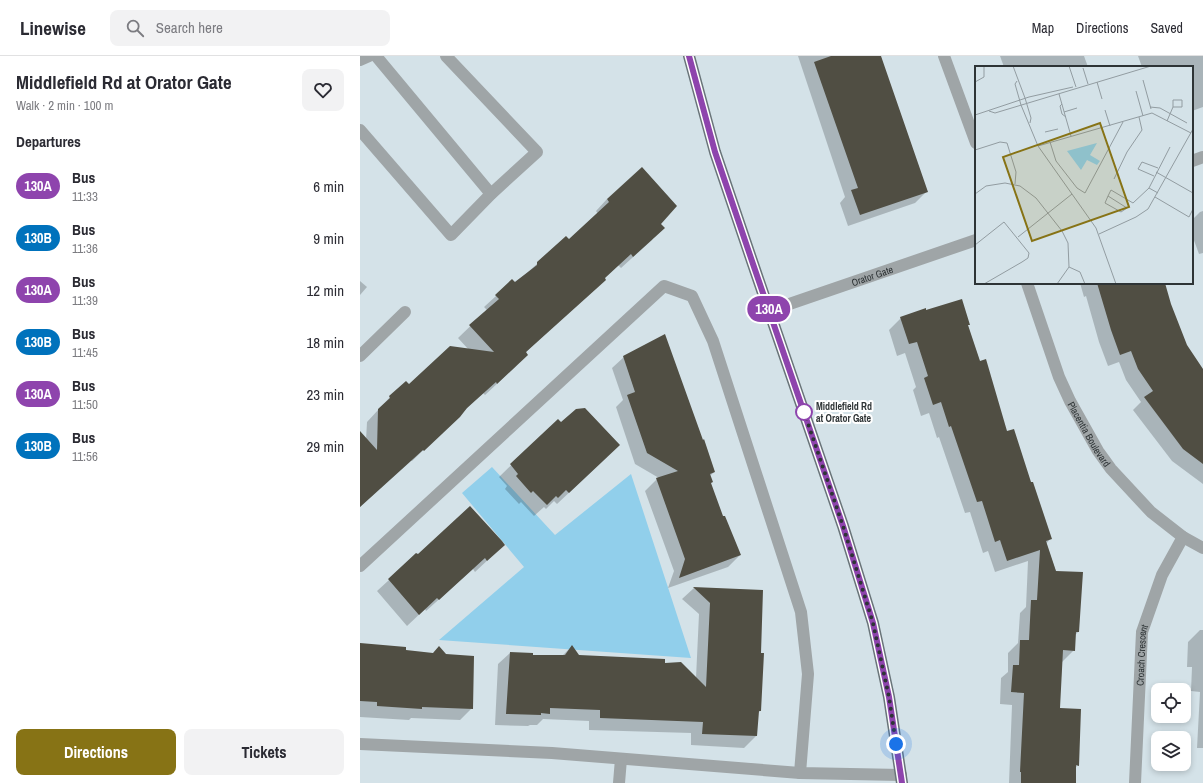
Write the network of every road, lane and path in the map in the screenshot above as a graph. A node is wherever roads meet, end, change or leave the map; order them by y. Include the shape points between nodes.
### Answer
1 (370, 56) edge
2 (376, 56) edge
3 (446, 56) edge
4 (689, 56) edge
5 (944, 56) edge
6 (360, 60) edge
7 (360, 130) edge
8 (975, 140) edge
9 (1203, 157) edge
10 (1193, 161) edge
11 (491, 194) junction
12 (975, 240) edge
13 (1027, 284) edge
14 (769, 311) junction
15 (405, 312) dead end
16 (360, 356) edge
17 (1183, 537) junction
18 (1203, 548) edge
19 (360, 566) edge
20 (360, 744) edge
21 (621, 759) junction
22 (800, 773) junction
23 (902, 779) edge
24 (619, 783) edge
25 (1135, 783) edge

1 - 6 street
2 - 11 street
3 - 11 street via 537,152
4 - 14 main road via 715,152
5 - 8 street
7 - 11 street via 451,235
9 - 10 street
12 - 14 street, Orator Gate
13 - 17 street, Placentia Boulevard via 1059,378 1098,451 1151,512
14 - 23 main road via 843,526 873,623 889,697
15 - 16 street
17 - 18 street, Placentia Boulevard
17 - 25 street, Croach Crescent via 1162,575 1142,632
19 - 22 street via 664,286 692,296 713,341 801,612 808,674
20 - 21 street via 552,753
21 - 22 street
21 - 24 street
22 - 23 street

